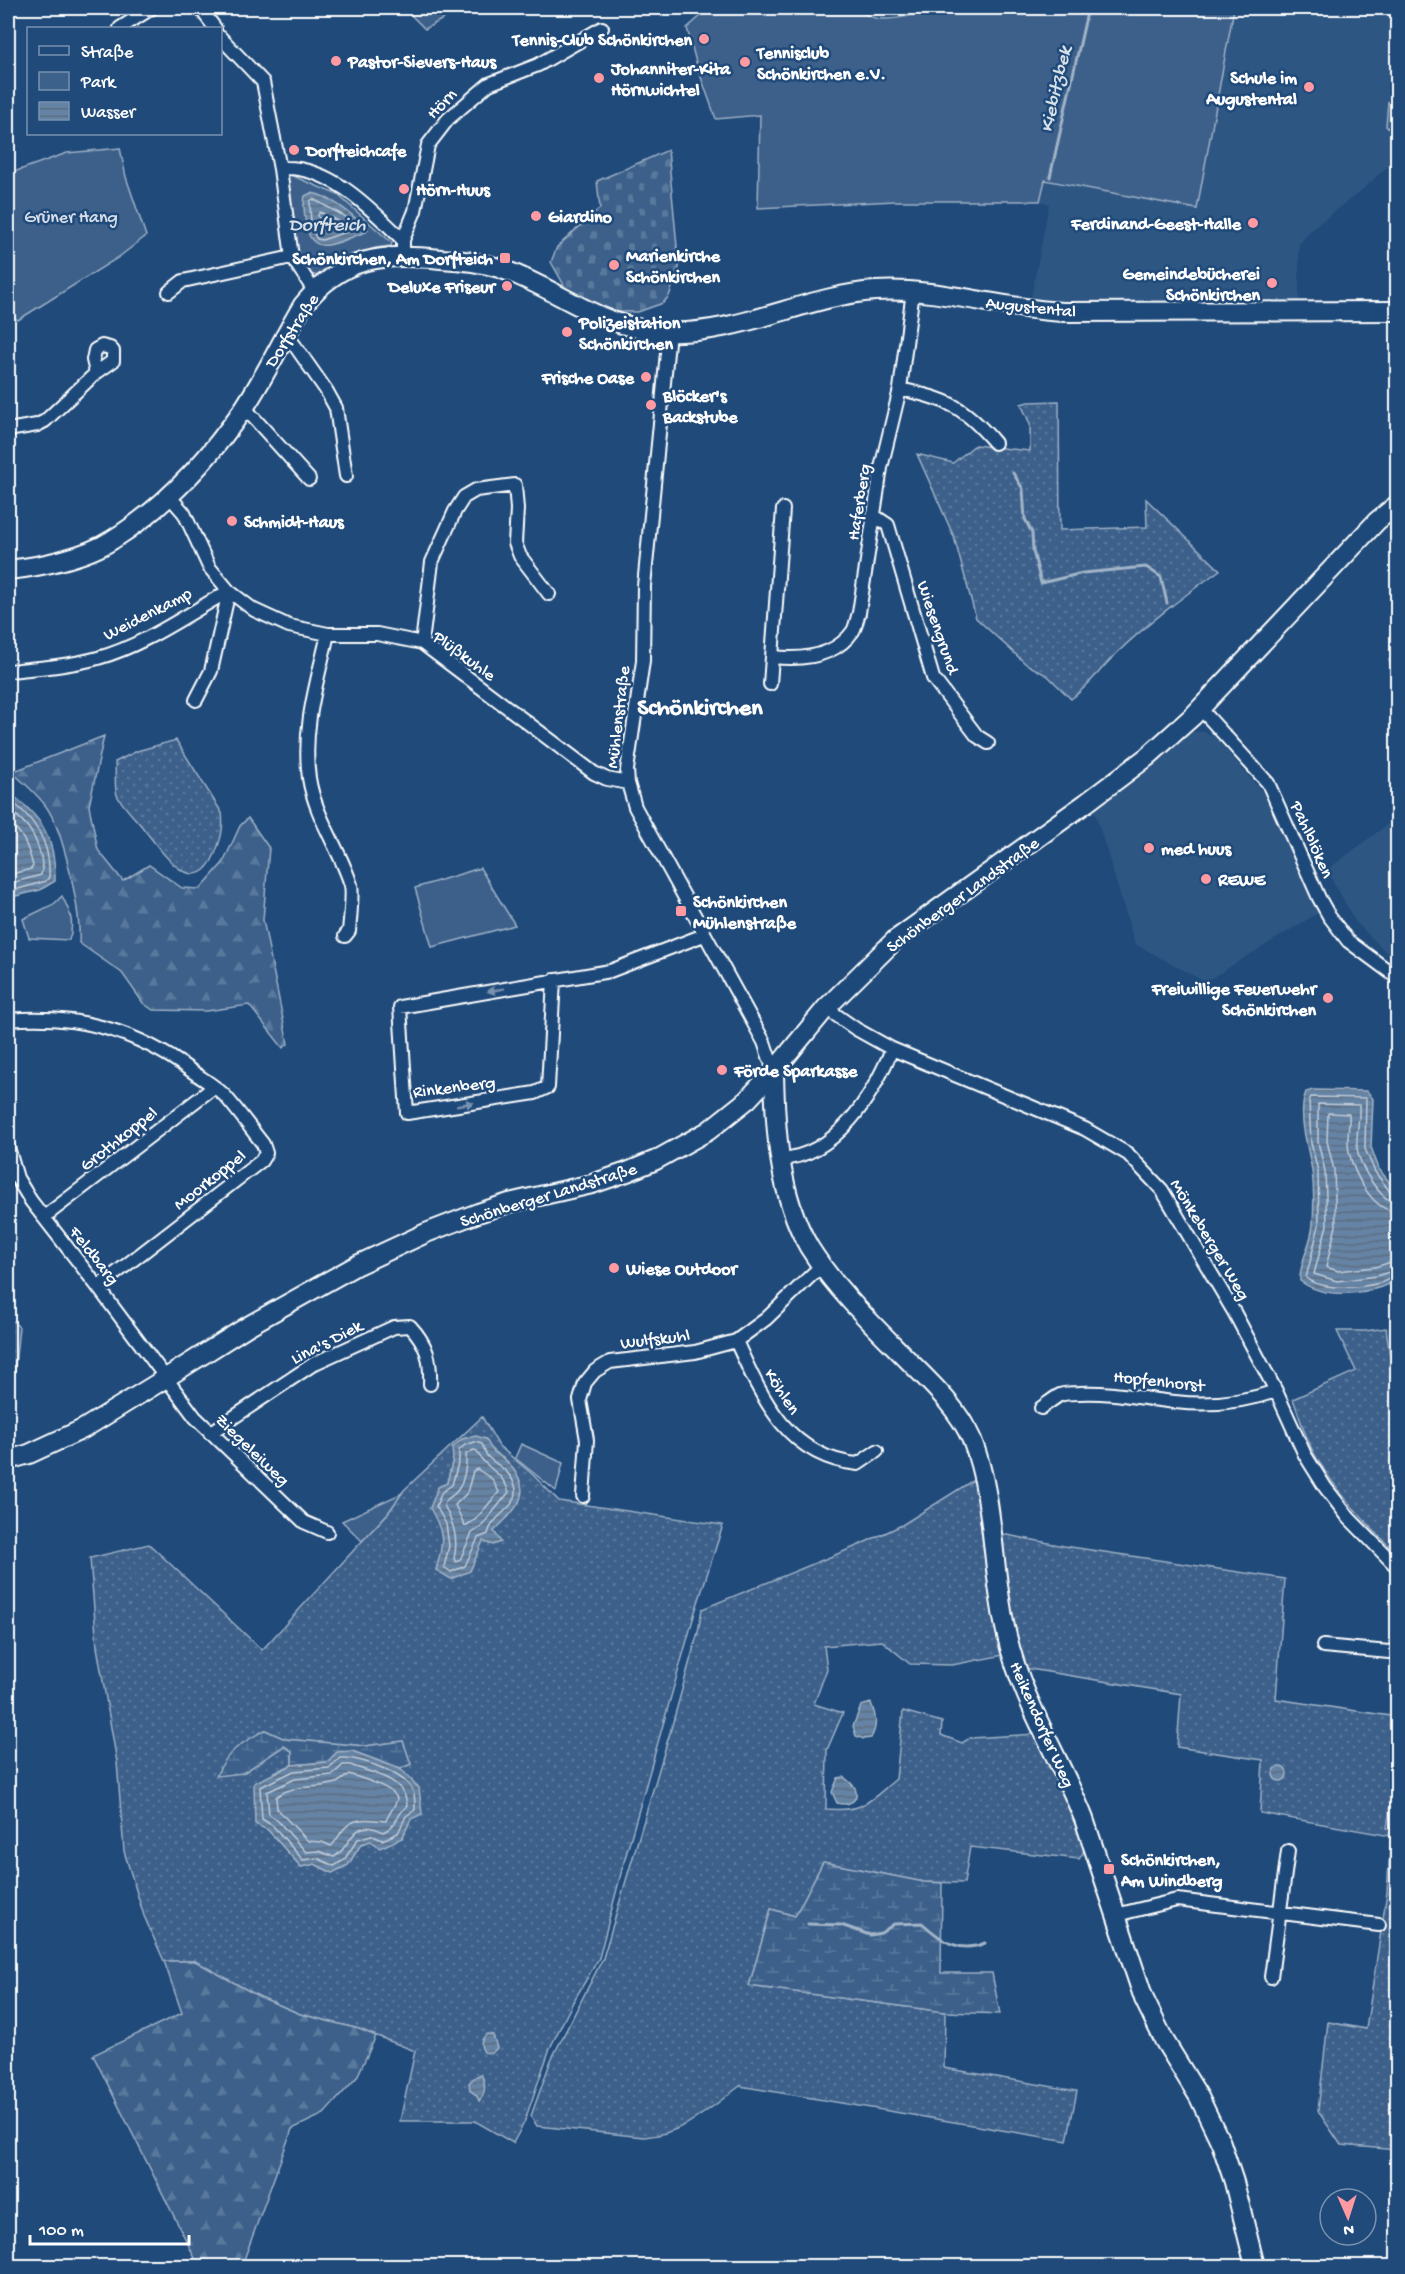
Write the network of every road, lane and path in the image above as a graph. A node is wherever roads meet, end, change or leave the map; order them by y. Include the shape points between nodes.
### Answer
1 (152, 8) edge
2 (200, 8) edge
3 (122, 27) edge
4 (213, 27) edge
5 (602, 28) dead end
6 (222, 39) edge
7 (281, 169) junction
8 (403, 248) junction
9 (291, 256) junction
10 (314, 291) junction
11 (913, 291) junction
12 (169, 292) dead end
13 (1398, 311) edge
14 (669, 332) junction
15 (286, 333) junction
16 (96, 373) dead end
17 (900, 389) junction
18 (244, 407) junction
19 (8, 430) edge
20 (995, 443) dead end
21 (346, 476) dead end
22 (309, 479) dead end
23 (170, 497) junction
24 (1398, 504) edge
25 (783, 509) dead end
26 (873, 515) junction
27 (8, 570) edge
28 (229, 591) junction
29 (549, 594) dead end
30 (328, 634) junction
31 (422, 643) junction
32 (773, 657) junction
33 (8, 671) edge
34 (770, 684) dead end
35 (196, 700) dead end
36 (1200, 708) junction
37 (988, 743) dead end
38 (628, 783) junction
39 (704, 935) junction
40 (345, 936) dead end
41 (1398, 978) edge
42 (554, 980) junction
43 (826, 1008) junction
44 (8, 1020) edge
45 (892, 1049) junction
46 (774, 1071) junction
47 (214, 1087) junction
48 (8, 1147) edge
49 (780, 1159) junction
50 (12, 1179) edge
51 (44, 1217) junction
52 (822, 1265) junction
53 (98, 1287) junction
54 (736, 1341) junction
55 (166, 1378) junction
56 (430, 1384) dead end
57 (1276, 1391) junction
58 (1041, 1408) dead end
59 (210, 1433) junction
60 (877, 1451) dead end
61 (8, 1460) edge
62 (583, 1496) dead end
63 (327, 1532) dead end
64 (1398, 1568) edge
65 (1323, 1646) dead end
66 (1398, 1650) edge
67 (1288, 1851) dead end
68 (1280, 1912) junction
69 (1116, 1915) junction
70 (1379, 1925) dead end
71 (1271, 1977) dead end
72 (1255, 2266) edge

1 - 3 street
2 - 4 street
5 - 8 street, Hörn via 538,65 489,84 448,119 428,145
6 - 7 street via 264,82
7 - 8 street via 297,168 343,186
7 - 9 street
8 - 10 street, Dorfstraße via 330,277
8 - 14 street, Dorfstraße via 499,268 612,322 640,330
9 - 10 street
9 - 12 street via 183,281
10 - 15 street, Dorfstraße
11 - 13 street, Augustental via 1056,311
11 - 14 street, Augustental via 874,291 694,332
11 - 17 street, Haferberg
14 - 38 street, Mühlenstraße via 644,586 643,661
15 - 18 street, Dorfstraße
15 - 21 street via 336,408
16 - 19 street via 45,421
17 - 20 street via 951,403 979,424
17 - 26 street, Haferberg
18 - 22 street
18 - 23 street, Dorfstraße
23 - 27 street, Dorfstraße via 111,541 33,568
23 - 28 street, Plüßkuhle via 184,513 209,567
24 - 36 street, Schönberger Landstraße via 1377,521
25 - 32 street
26 - 32 street, Haferberg via 853,631 825,652 792,659
26 - 37 street, Wiesengrund via 888,525 933,678 977,735
28 - 30 street, Plüßkuhle via 254,610 289,626
28 - 33 street, Weidenkamp via 146,639 99,657
28 - 35 street via 211,671
29 - 31 street via 520,556 515,543 515,484 476,490 464,497 455,511 432,562
30 - 31 street, Plüßkuhle via 377,634
30 - 40 street via 308,721 306,751 320,814 352,887 349,931
31 - 38 street, Plüßkuhle via 594,773
32 - 34 street
36 - 41 street, Pahlblöken via 1268,783 1319,898 1341,933
36 - 43 street, Schönberger Landstraße via 1138,763 895,940
38 - 39 street, Mühlenstraße via 634,807
39 - 42 street, Rinkenberg via 610,971
39 - 46 street, Mühlenstraße via 764,1042
42 -> 42 street, Rinkenberg via 400,1006 407,1113 535,1093 548,1087
43 - 45 street, Mönkeberger Weg
43 - 46 street, Schönberger Landstraße
44 - 47 street, Moorkoppel via 56,1018 113,1029 165,1052
45 - 49 street via 871,1093 848,1122 808,1153
45 - 57 street, Mönkeberger Weg via 1084,1129 1128,1154 1162,1190
46 - 49 street, Heikendorfer Weg
46 - 55 street, Schönberger Landstraße via 747,1100 708,1131 656,1160 592,1184 509,1203 426,1233 357,1265 248,1326
47 - 51 street, Grothkoppel
47 - 53 street, Moorkoppel via 226,1097 266,1153 261,1161
48 - 50 street, Feldbarg
49 - 52 street, Heikendorfer Weg via 794,1213
50 - 51 street, Feldbarg
51 - 53 street, Feldbarg
52 - 54 street, Wulfskuhl via 766,1320
52 - 69 street, Heikendorfer Weg via 865,1317 954,1410 971,1439 982,1470 1001,1610 1016,1666 1026,1696 1077,1800
53 - 55 street, Feldbarg
54 - 60 street, Köhlen via 760,1395 790,1434 816,1453 837,1462 858,1464
54 - 62 street, Wulfskuhl via 695,1352 610,1362 595,1371 585,1383 580,1400 587,1440
55 - 59 street, Ziegeleiweg
55 - 61 street, Schönberger Landstraße via 82,1429
56 - 59 street, Lina's Diek via 431,1362 418,1335 410,1326 394,1327 315,1363
57 - 58 street, Hopfenhorst via 1205,1404 1127,1394 1061,1394
57 - 64 street, Mönkeberger Weg via 1305,1455 1325,1487
59 - 63 street, Ziegeleiweg via 304,1521
65 - 66 street
67 - 68 street
68 - 69 street via 1177,1899
68 - 70 street
68 - 71 street
69 - 72 street, Heikendorfer Weg via 1154,2022 1199,2097 1221,2144

